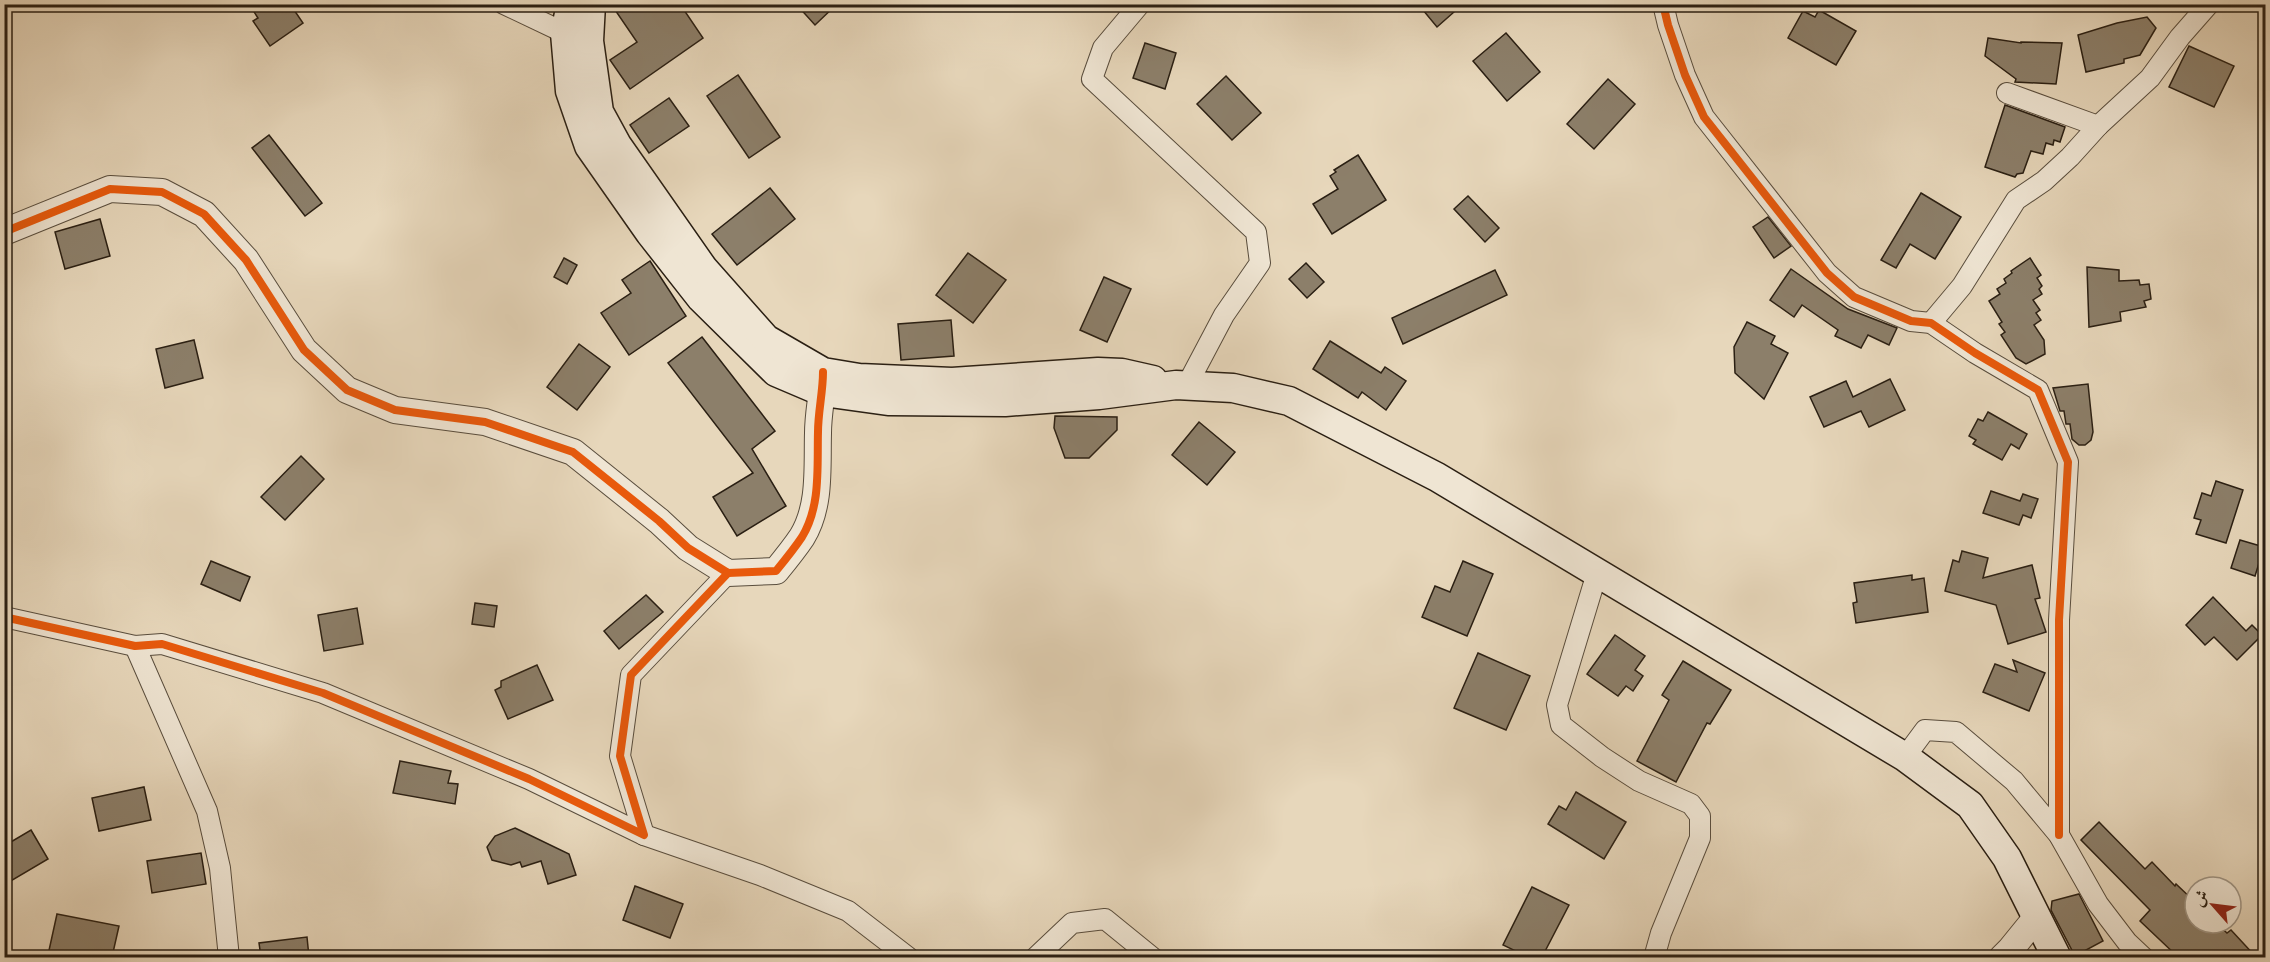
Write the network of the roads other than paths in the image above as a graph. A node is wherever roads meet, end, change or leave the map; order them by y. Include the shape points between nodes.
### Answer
1 (504, 4) edge
2 (571, 4) edge
3 (591, 4) edge
4 (1140, 4) edge
5 (1663, 4) edge
6 (2209, 4) edge
7 (565, 33) junction
8 (2007, 93) dead end
9 (2098, 126) junction
10 (4, 232) edge
11 (1932, 323) junction
12 (823, 382) junction
13 (1181, 385) junction
14 (728, 573) junction
15 (1597, 573) junction
16 (4, 617) edge
17 (135, 646) junction
18 (1905, 757) junction
19 (644, 835) junction
20 (2059, 835) junction
21 (2036, 918) junction
22 (229, 957) edge
23 (909, 957) edge
24 (1035, 957) edge
25 (1153, 957) edge
26 (1654, 957) edge
27 (2002, 957) edge
28 (2057, 957) edge
29 (2144, 957) edge

1 - 7 street
2 - 7 main road
3 - 12 main road via 589,41 599,112 617,145 730,300 765,339
4 - 13 street via 1103,48 1092,80 1256,232 1260,263
5 - 11 street via 1704,117 1827,273 1854,297 1911,321
6 - 9 street via 2150,78
7 - 12 main road via 570,91 589,146 650,233 701,298 776,372
8 - 9 street
9 - 11 street via 2052,173 2016,200 1962,286
10 - 14 street via 110,189 162,192 204,214 246,260 304,350 347,390 395,410 485,422 573,452 688,548
11 - 20 street via 2038,390 2068,462 2059,620
12 - 13 main road via 888,401 1005,402
12 - 14 street via 818,481 803,536 776,571
13 - 15 main road via 1233,388 1289,400 1437,477
14 - 19 street via 632,675 620,756
15 - 18 main road
15 - 26 street via 1557,705 1561,725 1638,780 1691,804 1700,816 1700,838
16 - 17 street
17 - 19 street via 162,644 323,693 530,779
17 - 22 street via 207,811 220,868
18 - 20 street via 1925,730 1956,732 2014,781
18 - 21 main road via 1970,805 2007,858
19 - 23 street via 760,875 848,911
20 - 29 street via 2098,904 2127,942
21 - 27 street
21 - 28 main road
24 - 25 street via 1072,923 1105,919

